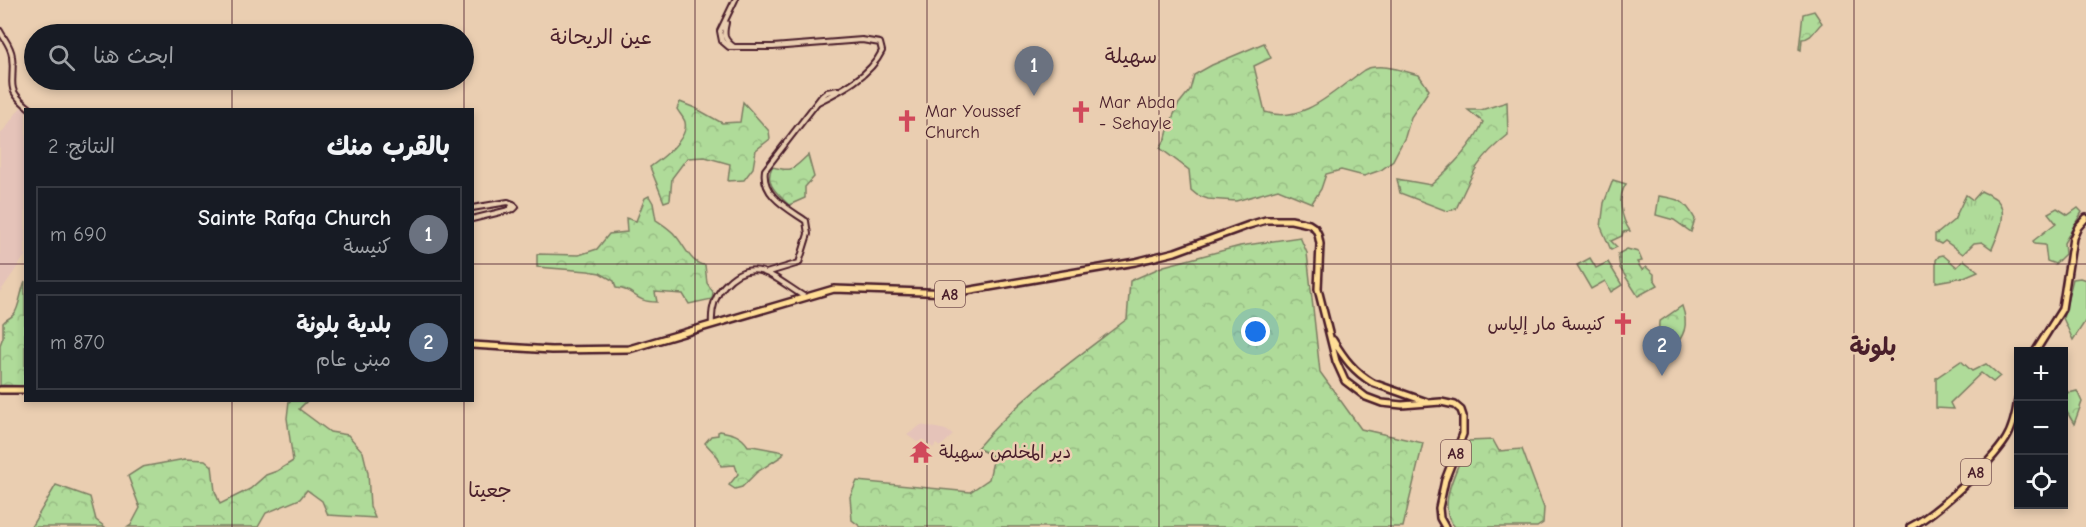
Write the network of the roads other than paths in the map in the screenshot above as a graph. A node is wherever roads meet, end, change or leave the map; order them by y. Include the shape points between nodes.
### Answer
1 (735, 0) edge
2 (0, 30) edge
3 (30, 108) edge
4 (474, 208) edge
5 (474, 218) edge
6 (2086, 218) edge
7 (766, 273) junction
8 (805, 297) junction
9 (712, 326) junction
10 (1330, 336) junction
11 (474, 345) edge
12 (2038, 347) edge
13 (1345, 360) junction
14 (1336, 361) junction
15 (0, 390) edge
16 (24, 390) edge
17 (1399, 393) junction
18 (2019, 401) edge
19 (1430, 403) junction
20 (1402, 405) junction
21 (1445, 527) edge
22 (1910, 527) edge

1 - 7 main road via 720,35 725,44 734,48 862,40 880,43 882,51 854,83 827,92 765,170 769,190 791,213 806,221 808,234 799,263
2 - 3 main road via 13,57 14,93
4 - 5 main road via 504,203 512,206
6 - 12 highway via 2073,238 2062,309
7 - 8 main road
7 - 9 main road via 748,269 734,276 716,296
8 - 9 highway, A8
8 - 10 highway, A8 via 841,289 954,293 1153,258 1249,225 1279,219 1309,224 1318,234 1318,290
9 - 11 highway, A8 via 629,349 545,350
10 - 13 highway
10 - 14 highway, A8
13 - 14 highway
13 - 17 highway via 1366,379
14 - 20 highway, A8 via 1345,381 1358,393 1382,403
15 - 16 highway
17 - 19 highway
17 - 20 highway via 1404,399
18 - 22 highway, A8 via 2010,432 2000,447 1939,507
19 - 20 highway, A8
19 - 21 highway, A8 via 1455,405 1463,416 1463,434 1440,498 1440,518

